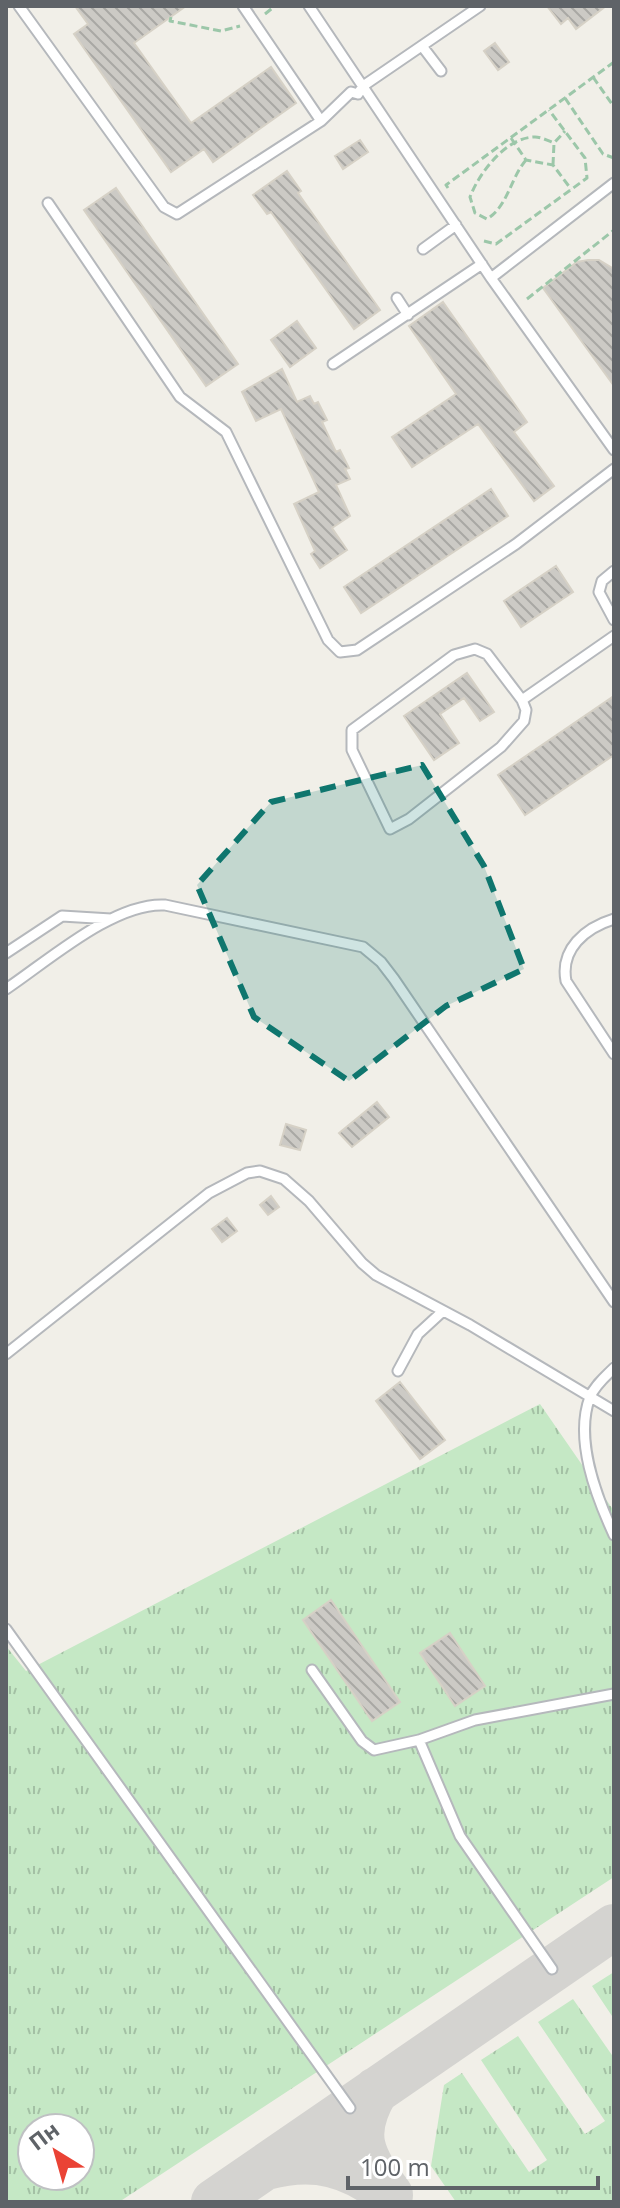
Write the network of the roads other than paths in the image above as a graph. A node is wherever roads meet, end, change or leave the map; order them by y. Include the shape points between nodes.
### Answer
1 (19, 6) edge
2 (243, 6) edge
3 (309, 6) edge
4 (480, 6) edge
5 (422, 46) junction
6 (441, 71) dead end
7 (363, 86) junction
8 (321, 121) junction
9 (614, 183) edge
10 (48, 203) dead end
11 (456, 225) junction
12 (423, 249) dead end
13 (482, 264) junction
14 (491, 278) junction
15 (397, 298) dead end
16 (408, 315) junction
17 (333, 364) dead end
18 (614, 450) edge
19 (614, 469) edge
20 (614, 571) edge
21 (614, 620) edge
22 (614, 636) edge
23 (522, 700) junction
24 (112, 919) junction
25 (614, 919) edge
26 (6, 953) edge
27 (6, 989) edge
28 (614, 1054) edge
29 (614, 1302) edge
30 (443, 1311) junction
31 (6, 1354) edge
32 (614, 1368) edge
33 (398, 1371) dead end
34 (591, 1395) junction
35 (614, 1411) edge
36 (614, 1535) edge
37 (6, 1629) edge
38 (312, 1670) dead end
39 (614, 1694) edge
40 (419, 1740) junction
41 (552, 1969) dead end
42 (350, 2108) dead end

1 - 8 lane via 171,213 186,211
2 - 8 lane
3 - 7 lane
4 - 5 lane
5 - 6 lane
5 - 7 lane
7 - 8 lane
7 - 11 lane
9 - 14 lane
10 - 19 lane via 180,397 226,432 328,640 340,652 357,650 516,544
11 - 12 lane
11 - 13 lane
13 - 14 lane
13 - 16 lane
14 - 18 lane
15 - 16 lane
16 - 17 lane
20 - 21 lane via 599,592
22 - 23 lane
23 - 23 lane via 487,654 465,650 354,726 352,750 390,829 516,734 526,715
24 - 26 lane via 62,916
24 - 27 lane
24 - 29 lane via 142,905 165,905 352,943 372,954
25 - 28 lane via 575,943 564,969 566,981
30 - 31 lane via 376,1275 296,1188 260,1171 234,1177 209,1193
30 - 33 lane via 418,1334
30 - 34 lane
32 - 34 lane
34 - 35 lane
34 - 36 lane via 585,1434 598,1495
37 - 42 lane
38 - 40 lane via 368,1746 384,1750
39 - 40 lane via 475,1720
40 - 41 lane via 460,1836

